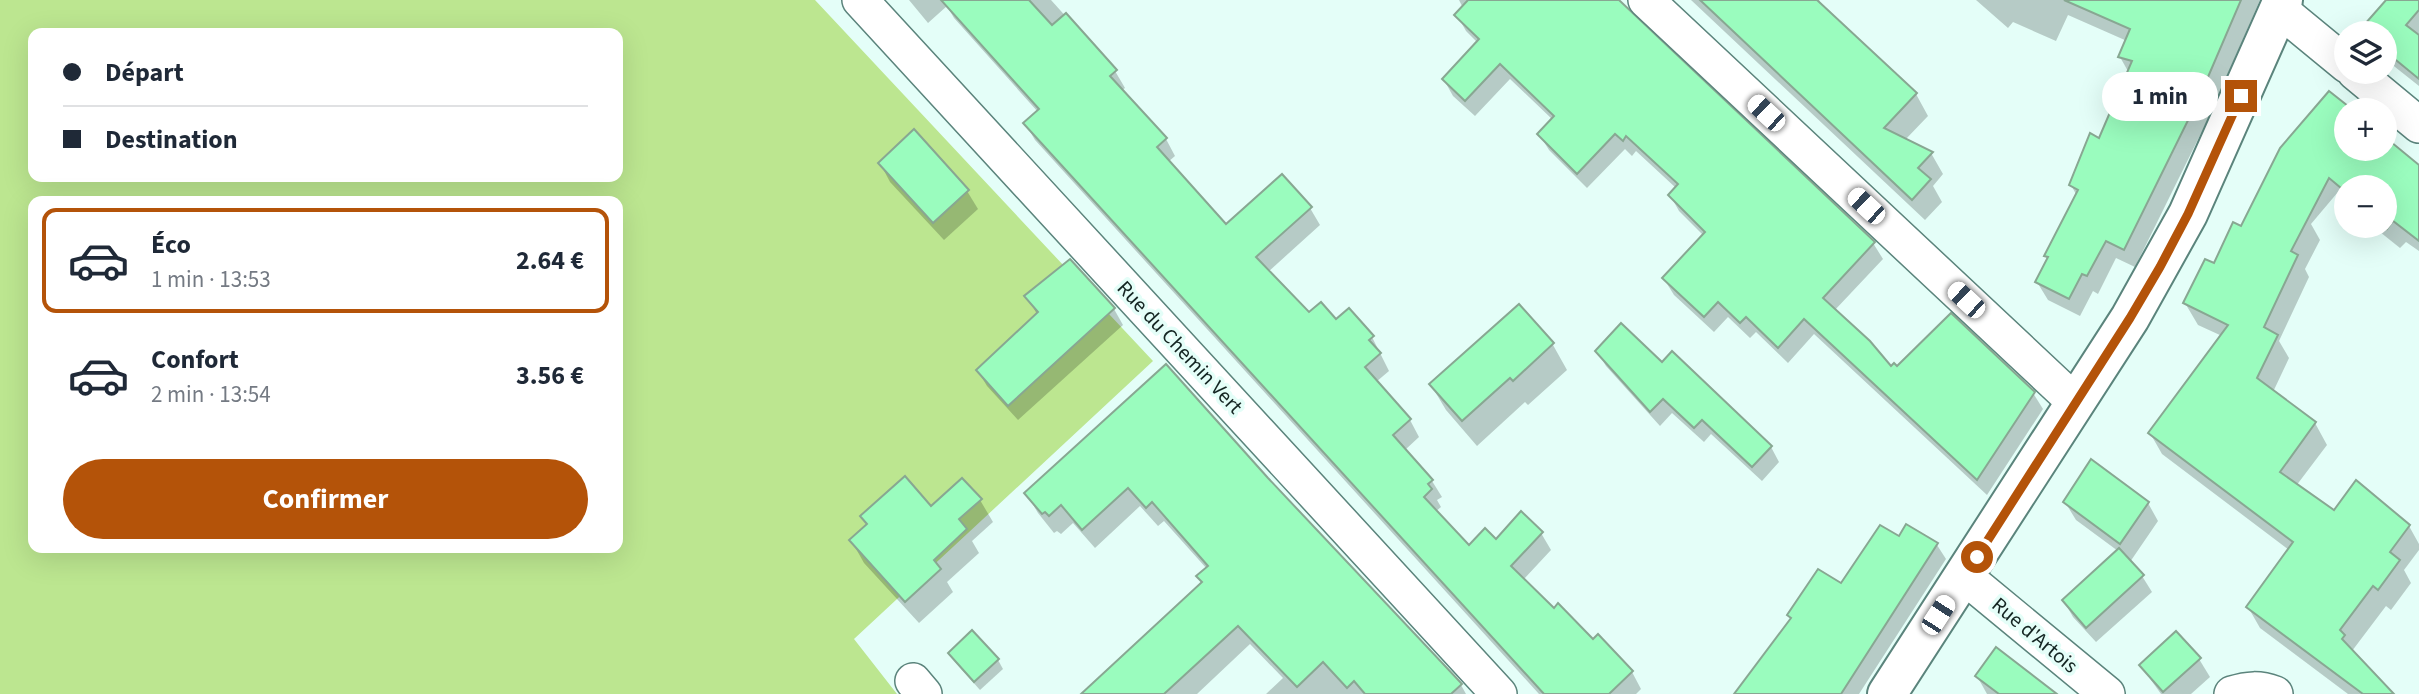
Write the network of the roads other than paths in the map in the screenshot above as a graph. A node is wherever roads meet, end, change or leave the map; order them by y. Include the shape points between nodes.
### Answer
1 (860, 0) edge
2 (1646, 0) edge
3 (2281, 4) edge
4 (2334, 53) edge
5 (2370, 84) edge
6 (2418, 123) edge
7 (2075, 402) junction
8 (1964, 576) junction
9 (1499, 694) edge
10 (1887, 694) edge
11 (2107, 694) edge
12 (2232, 694) edge
13 (2275, 694) edge

1 - 9 street, Rue du Chemin Vert
2 - 7 street
3 - 4 street
3 - 7 main road via 2188,214 2130,318
5 - 6 street
7 - 8 main road
8 - 10 main road
8 - 11 street, Rue d'Artois
12 - 13 street via 2251,689

